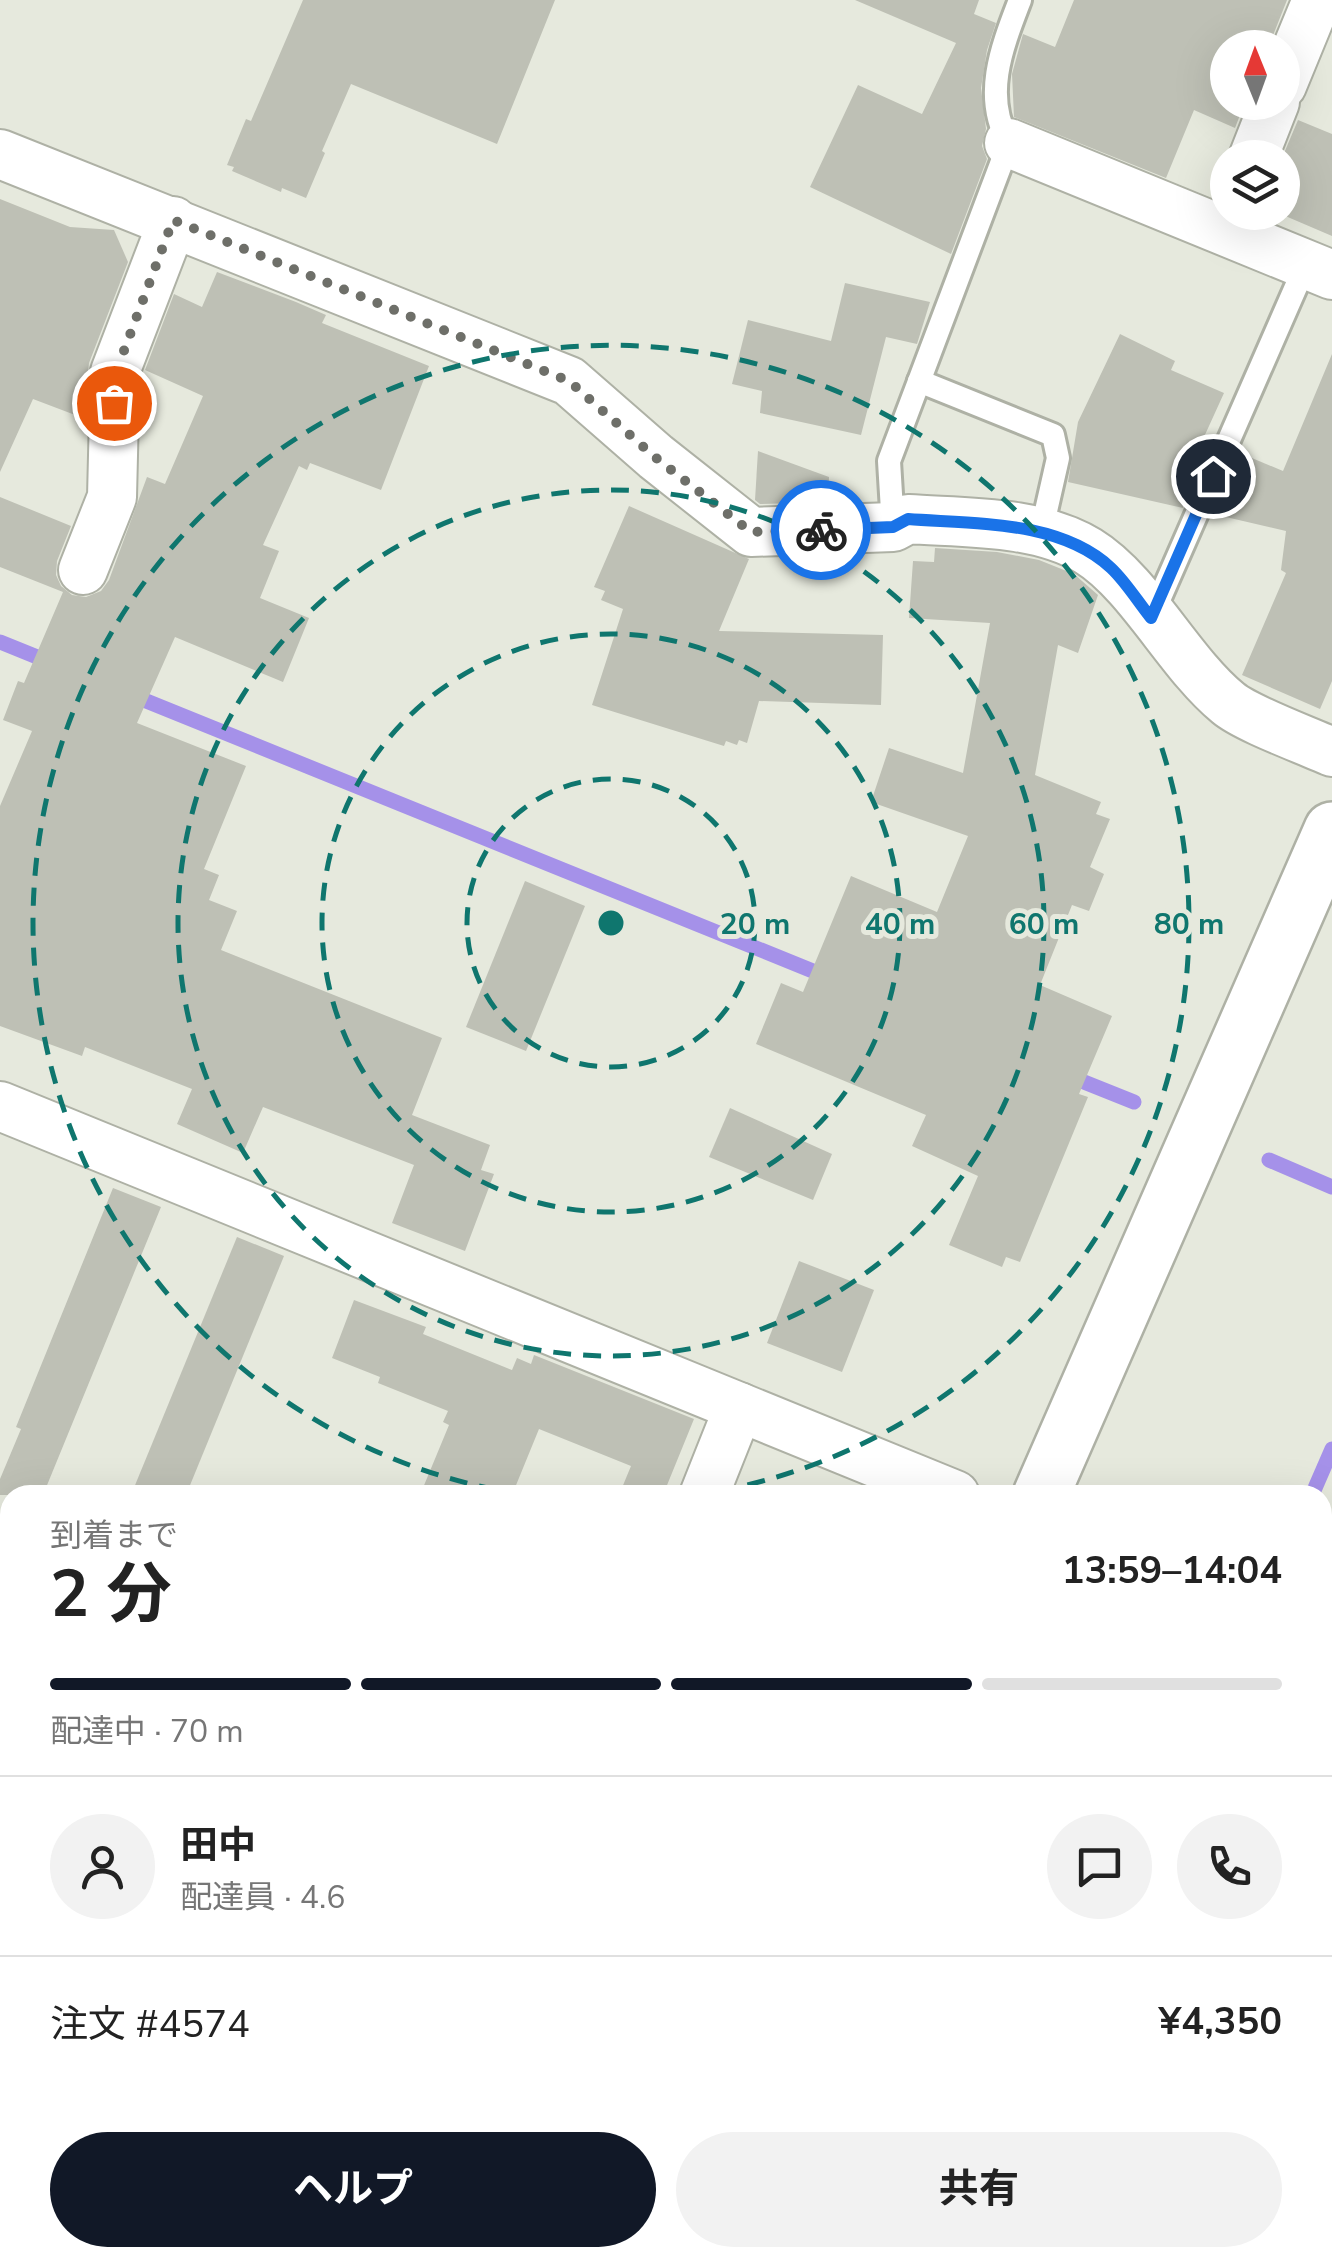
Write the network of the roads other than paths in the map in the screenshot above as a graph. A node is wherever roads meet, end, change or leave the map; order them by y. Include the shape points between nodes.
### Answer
1 (1020, 0) edge
2 (1317, 0) edge
3 (1300, 41) edge
4 (1009, 144) junction
5 (0, 154) edge
6 (1210, 216) edge
7 (173, 220) junction
8 (1243, 230) edge
9 (1319, 269) edge
10 (919, 382) junction
11 (893, 527) junction
12 (1040, 533) junction
13 (83, 570) dead end
14 (1151, 618) junction
15 (1332, 752) edge
16 (1332, 830) edge
17 (0, 1106) edge
18 (739, 1407) junction
19 (708, 1485) edge
20 (930, 1485) edge
21 (1044, 1485) edge

1 - 4 lane via 998,54 998,125
2 - 3 street
4 - 6 street
4 - 10 lane
5 - 7 street
7 - 11 street via 569,381 751,532
7 - 13 street via 116,372 112,496
8 - 9 street
9 - 14 lane
10 - 11 lane via 889,460
10 - 12 lane via 1054,435 1058,458
11 - 12 street via 908,519
12 - 14 street via 1085,549 1112,569
14 - 15 street via 1229,705
16 - 21 street
17 - 18 street
18 - 19 street
18 - 20 street

